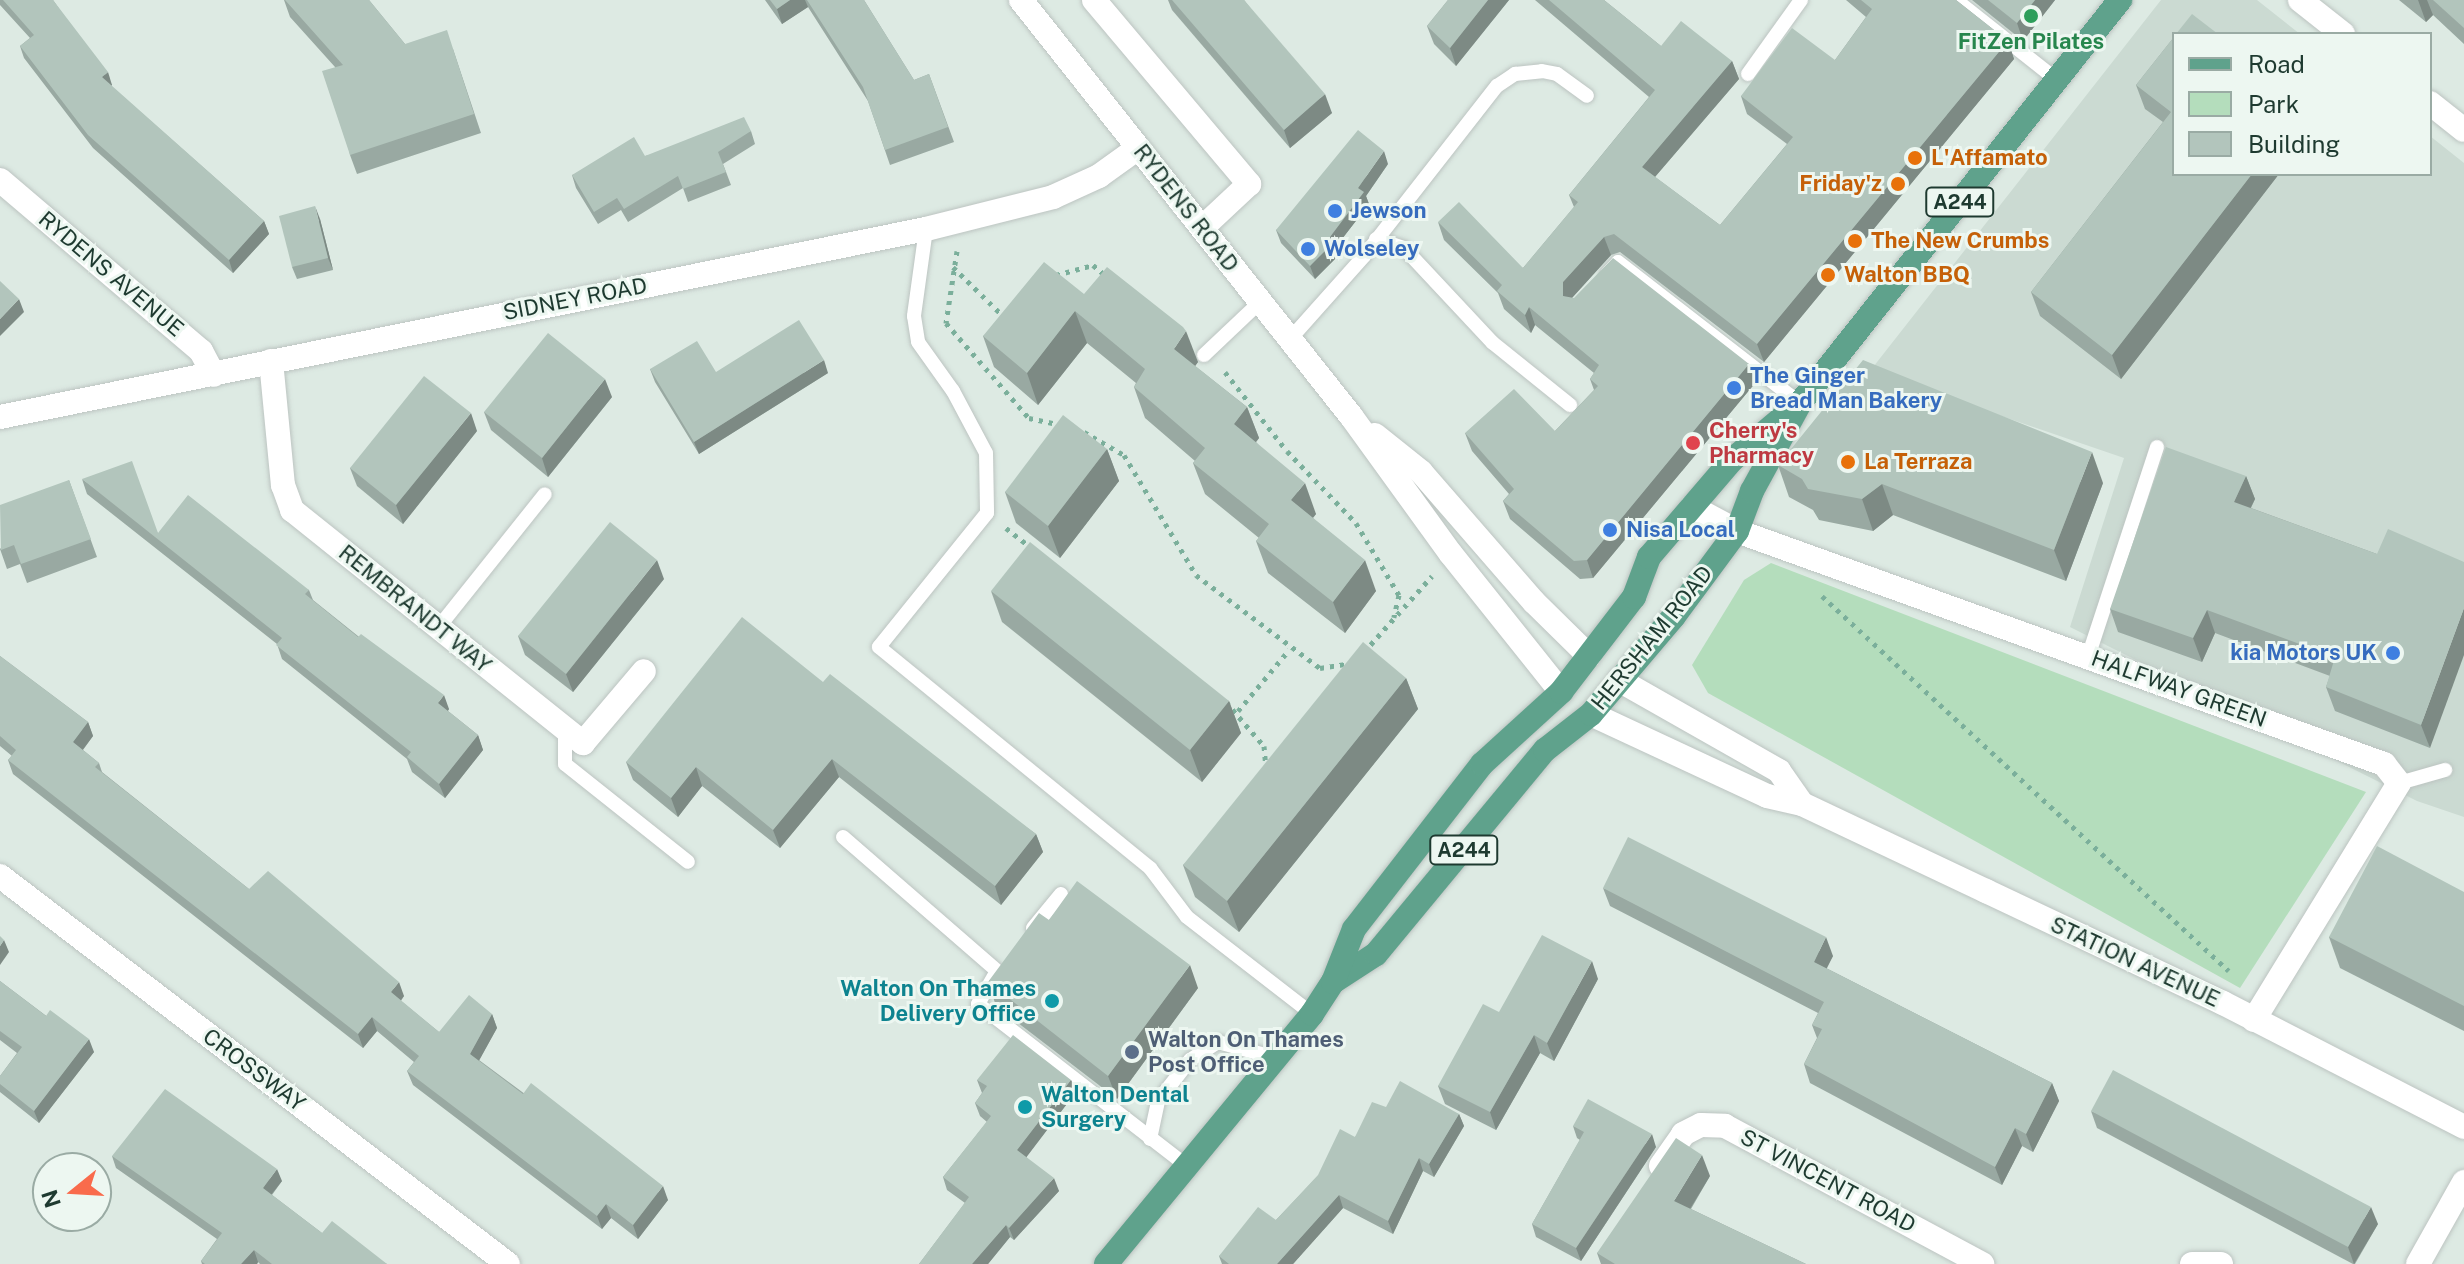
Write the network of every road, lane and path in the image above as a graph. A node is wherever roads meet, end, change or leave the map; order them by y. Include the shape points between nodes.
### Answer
1 (1021, 0) edge
2 (1094, 0) edge
3 (1801, 0) edge
4 (1956, 0) edge
5 (2120, 0) edge
6 (2300, 0) edge
7 (2340, 32) edge
8 (1748, 74) dead end
9 (2057, 80) junction
10 (1587, 96) dead end
11 (2432, 105) edge
12 (2464, 130) edge
13 (1138, 148) junction
14 (0, 180) edge
15 (964, 217) junction
16 (1202, 228) junction
17 (926, 229) junction
18 (1376, 239) junction
19 (953, 267) junction
20 (1051, 277) edge
21 (1597, 284) edge
22 (1117, 285) edge
23 (1260, 302) junction
24 (1013, 325) edge
25 (1291, 338) junction
26 (1204, 355) joint
27 (271, 361) junction
28 (214, 375) junction
29 (1800, 403) junction
30 (1570, 405) dead end
31 (1351, 416) junction
32 (0, 417) edge
33 (2157, 447) dead end
34 (545, 494) dead end
35 (1692, 507) junction
36 (987, 513) junction
37 (1737, 531) junction
38 (1037, 553) edge
39 (1451, 554) junction
40 (1811, 587) dead end
41 (1394, 617) junction
42 (438, 628) junction
43 (1289, 650) junction
44 (1589, 656) junction
45 (2088, 657) junction
46 (1356, 662) junction
47 (644, 671) dead end
48 (1347, 675) edge
49 (1619, 680) junction
50 (1213, 691) edge
51 (1561, 692) junction
52 (1238, 711) junction
53 (1591, 714) junction
54 (565, 731) junction
55 (2445, 770) dead end
56 (1267, 775) edge
57 (2399, 783) junction
58 (1802, 804) junction
59 (843, 837) dead end
60 (688, 862) dead end
61 (0, 876) edge
62 (1061, 894) dead end
63 (1024, 938) edge
64 (1333, 982) junction
65 (2223, 1003) junction
66 (1312, 1014) junction
67 (2254, 1020) junction
68 (1276, 1058) junction
69 (2464, 1127) edge
70 (1150, 1139) junction
71 (1187, 1166) junction
72 (2464, 1182) edge
73 (1648, 1186) edge
74 (508, 1264) edge
75 (1106, 1264) edge
76 (1982, 1264) edge
77 (2192, 1264) edge
78 (2221, 1264) edge
79 (2418, 1264) edge

1 - 13 street, RYDENS ROAD
2 - 16 street via 1249,184
3 - 8 lane
4 - 9 lane
5 - 9 main road, HERSHAM ROAD / A244
6 - 7 street
9 - 29 main road, HERSHAM ROAD / A244
10 - 18 lane via 1557,74 1542,71 1505,80
11 - 12 street
13 - 15 street, SIDNEY ROAD via 1099,176 1053,197
13 - 16 street, RYDENS ROAD
14 - 28 street, RYDENS AVENUE via 201,351
15 - 17 street, SIDNEY ROAD
15 - 19 path
16 - 23 street, RYDENS ROAD
17 - 27 street, SIDNEY ROAD
17 - 36 lane via 914,316 918,342 953,391 986,453
18 - 25 lane
18 - 30 lane via 1404,248 1493,343
19 - 24 path
19 - 43 path via 946,323 1029,418 1077,427 1124,455 1196,575
20 - 22 path via 1093,265
21 - 29 lane via 1618,262
23 - 25 street, RYDENS ROAD
23 - 26 lane
25 - 31 street, RYDENS ROAD
26 - 41 path via 1236,381 1287,451 1356,523 1399,595
27 - 28 street, SIDNEY ROAD
27 - 42 street, REMBRANDT WAY via 283,485 292,510
28 - 32 street, SIDNEY ROAD
29 - 35 main road, HERSHAM ROAD / A244 via 1732,460
29 - 37 main road, HERSHAM ROAD / A244 via 1752,491
31 - 39 street, RYDENS ROAD
31 - 44 street, RYDENS ROAD via 1421,472 1534,602
33 - 45 lane
34 - 42 lane
35 - 37 street, HALFWAY GREEN
35 - 44 main road, HERSHAM ROAD / A244 via 1649,557 1634,597
36 - 38 path
36 - 66 lane via 879,647 1150,868 1187,917
37 - 45 street, HALFWAY GREEN
37 - 49 main road, HERSHAM ROAD / A244
39 - 41 path
39 - 51 street, RYDENS ROAD
40 - 65 path via 2229,969
41 - 46 path
42 - 54 street, REMBRANDT WAY
43 - 46 path via 1320,668
43 - 52 path
44 - 49 main road
44 - 51 main road, HERSHAM ROAD / A244
45 - 57 street, HALFWAY GREEN via 2384,764
46 - 48 path
47 - 54 street via 583,743
49 - 53 main road, HERSHAM ROAD / A244
49 - 58 street, STATION AVENUE via 1779,771
50 - 52 path
51 - 53 main road
51 - 64 main road, HERSHAM ROAD / A244 via 1482,764 1354,929
52 - 56 path via 1264,746
53 - 58 street, STATION AVENUE via 1767,796
53 - 64 main road, HERSHAM ROAD / A244 via 1545,750 1376,954
54 - 60 lane via 565,764
55 - 57 lane
57 - 67 street
58 - 65 street, STATION AVENUE
59 - 70 lane via 1002,966 978,1004
61 - 74 street, CROSSWAY
62 - 63 lane
64 - 66 main road, HERSHAM ROAD / A244
65 - 67 street, STATION AVENUE
66 - 68 main road, HERSHAM ROAD / A244
67 - 69 street, STATION AVENUE
68 - 70 lane via 1218,1042 1190,1060 1158,1101
68 - 71 main road, HERSHAM ROAD / A244
70 - 71 lane
71 - 75 main road, HERSHAM ROAD / A244
72 - 79 street
73 - 76 street, ST VINCENT ROAD via 1683,1134 1701,1125 1725,1126
77 - 78 street

